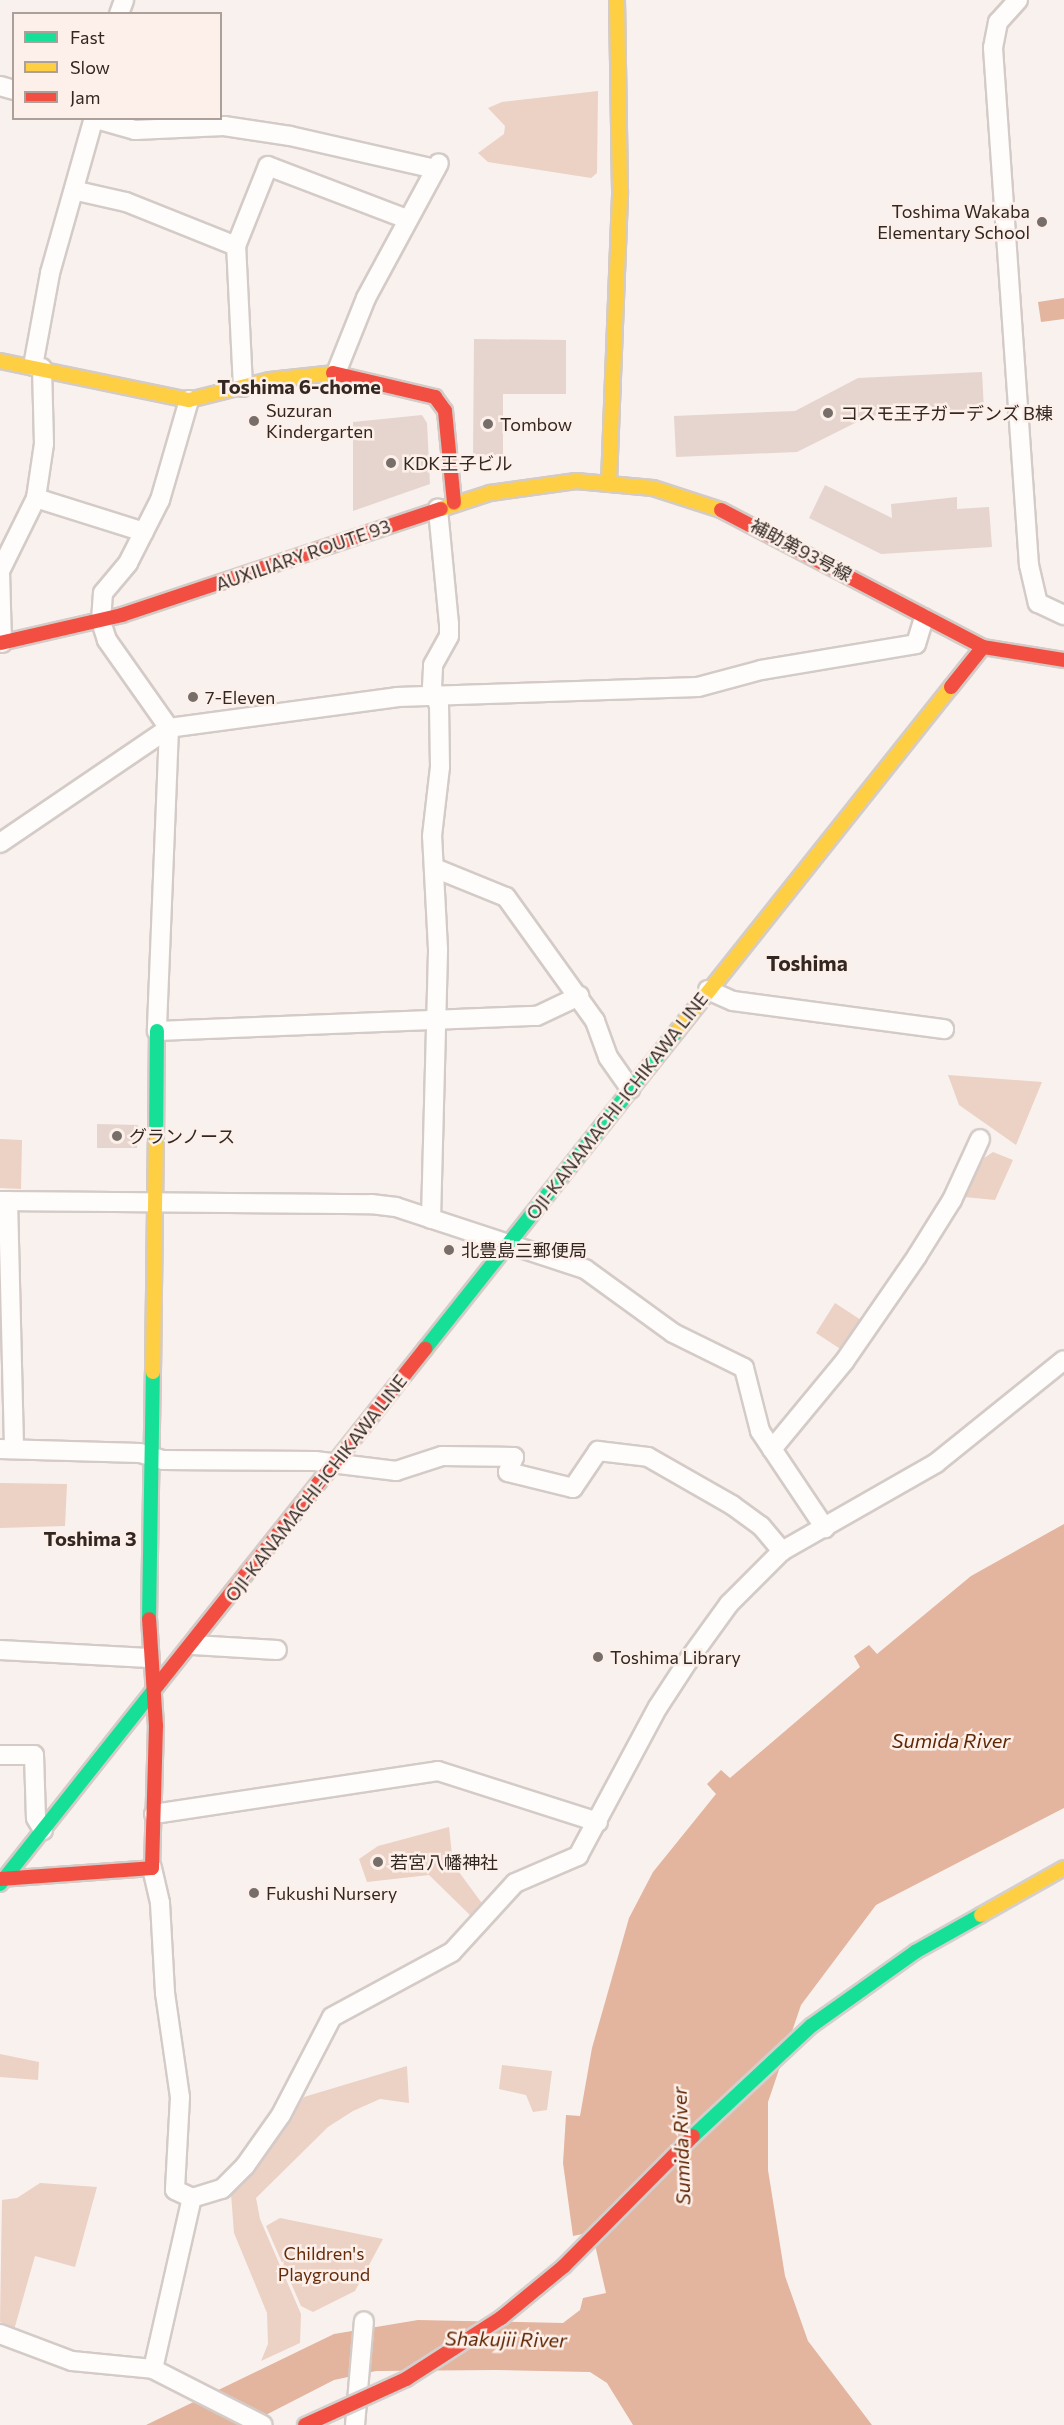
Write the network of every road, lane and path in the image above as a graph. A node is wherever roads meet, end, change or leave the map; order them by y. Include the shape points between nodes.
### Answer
1 (617, 0) edge
2 (1018, 0) edge
3 (93, 120) edge
4 (97, 120) edge
5 (77, 191) junction
6 (407, 219) junction
7 (236, 246) junction
8 (0, 362) edge
9 (38, 367) junction
10 (336, 373) junction
11 (243, 387) junction
12 (189, 400) junction
13 (609, 482) junction
14 (36, 498) junction
15 (446, 506) junction
16 (144, 532) junction
17 (1064, 615) edge
18 (924, 618) junction
19 (101, 621) junction
20 (1, 643) edge
21 (983, 647) junction
22 (1064, 660) edge
23 (435, 695) junction
24 (169, 728) junction
25 (2, 838) edge
26 (437, 869) junction
27 (708, 990) junction
28 (579, 996) junction
29 (437, 1019) junction
30 (944, 1029) dead end
31 (157, 1031) junction
32 (630, 1089) junction
33 (980, 1139) dead end
34 (4, 1201) edge
35 (153, 1205) junction
36 (431, 1219) junction
37 (507, 1244) junction
38 (1064, 1360) edge
39 (7, 1449) edge
40 (772, 1449) junction
41 (152, 1456) junction
42 (334, 1465) junction
43 (825, 1528) junction
44 (782, 1551) junction
45 (193, 1645) junction
46 (0, 1650) edge
47 (277, 1650) dead end
48 (149, 1658) junction
49 (154, 1695) junction
50 (0, 1755) edge
51 (154, 1814) junction
52 (598, 1822) junction
53 (43, 1830) junction
54 (152, 1868) junction
55 (1064, 1868) edge
56 (1064, 1876) edge
57 (2, 1880) edge
58 (192, 2198) junction
59 (364, 2320) dead end
60 (0, 2334) edge
61 (159, 2371) junction
62 (262, 2424) edge
63 (305, 2425) edge
64 (343, 2425) edge
65 (355, 2425) edge

1 - 13 main road via 620,191
2 - 17 street via 999,22 994,35 1030,583 1038,603
3 - 5 street
4 - 6 street via 135,129 224,126 437,166
5 - 7 street via 126,202
5 - 9 street via 50,273
6 - 7 street via 268,166
6 - 10 street via 366,298
7 - 11 street
8 - 9 main road
9 - 12 main road
9 - 14 street via 44,444
10 - 11 main road
10 - 15 main road via 442,403
11 - 12 main road
12 - 16 street via 160,500
13 - 15 main road, AUXILIARY ROUTE 93 via 537,484
13 - 18 main road, 補助第93号線 via 685,495 734,514
14 - 16 street
14 - 20 street via 0,570
15 - 19 main road, AUXILIARY ROUTE 93
15 - 23 street via 449,630 434,665
16 - 19 street via 128,563 103,593
18 - 21 main road, 補助第93号線
18 - 23 street via 916,644 771,668 698,687
19 - 20 main road, AUXILIARY ROUTE 93
19 - 24 street via 107,640
21 - 22 main road
21 - 27 main road, OJI-KANAMACHI-ICHIKAWA LINE
23 - 24 street
23 - 26 street via 440,767 432,836
24 - 25 street
24 - 31 street
26 - 28 street via 506,897
26 - 29 street
27 - 30 street via 733,1001
27 - 32 main road, OJI-KANAMACHI-ICHIKAWA LINE
28 - 29 street via 537,1016
28 - 32 street via 595,1021 608,1057
29 - 31 street
29 - 36 street
31 - 35 main road
32 - 37 main road, OJI-KANAMACHI-ICHIKAWA LINE
33 - 40 street via 952,1200 917,1256 843,1362
34 - 35 street
34 - 39 street
35 - 36 street via 328,1201 396,1207
35 - 41 main road
36 - 37 street
37 - 40 street via 585,1269 673,1333 744,1368 760,1431
37 - 42 main road, OJI-KANAMACHI-ICHIKAWA LINE
38 - 43 street via 936,1463
39 - 41 street
40 - 43 street
41 - 42 street
41 - 48 main road
42 - 44 street via 396,1471 442,1456 514,1457 508,1472 573,1488 598,1451 648,1456 761,1526
42 - 45 main road, OJI-KANAMACHI-ICHIKAWA LINE
43 - 44 street
44 - 52 street via 729,1604 690,1658 658,1707
45 - 47 street
45 - 49 main road, OJI-KANAMACHI-ICHIKAWA LINE
46 - 48 street
48 - 49 main road
49 - 51 main road
49 - 53 main road, OJI-KANAMACHI-ICHIKAWA LINE
50 - 53 street via 34,1755 36,1818
51 - 52 street via 438,1771
51 - 54 main road
52 - 58 street via 574,1860 515,1883 452,1952 332,2018 281,2115 244,2166 222,2189
53 - 57 main road, OJI-KANAMACHI-ICHIKAWA LINE
54 - 57 main road
54 - 58 street via 160,1903 165,1993 180,2097 175,2190
55 - 63 main road, bridge via 923,1947 811,2026 734,2095 564,2266 501,2318 406,2379
56 - 64 main road via 948,1939 836,2015 738,2101 569,2271 462,2354
58 - 61 street
59 - 65 street
60 - 61 street via 72,2361
61 - 62 street

